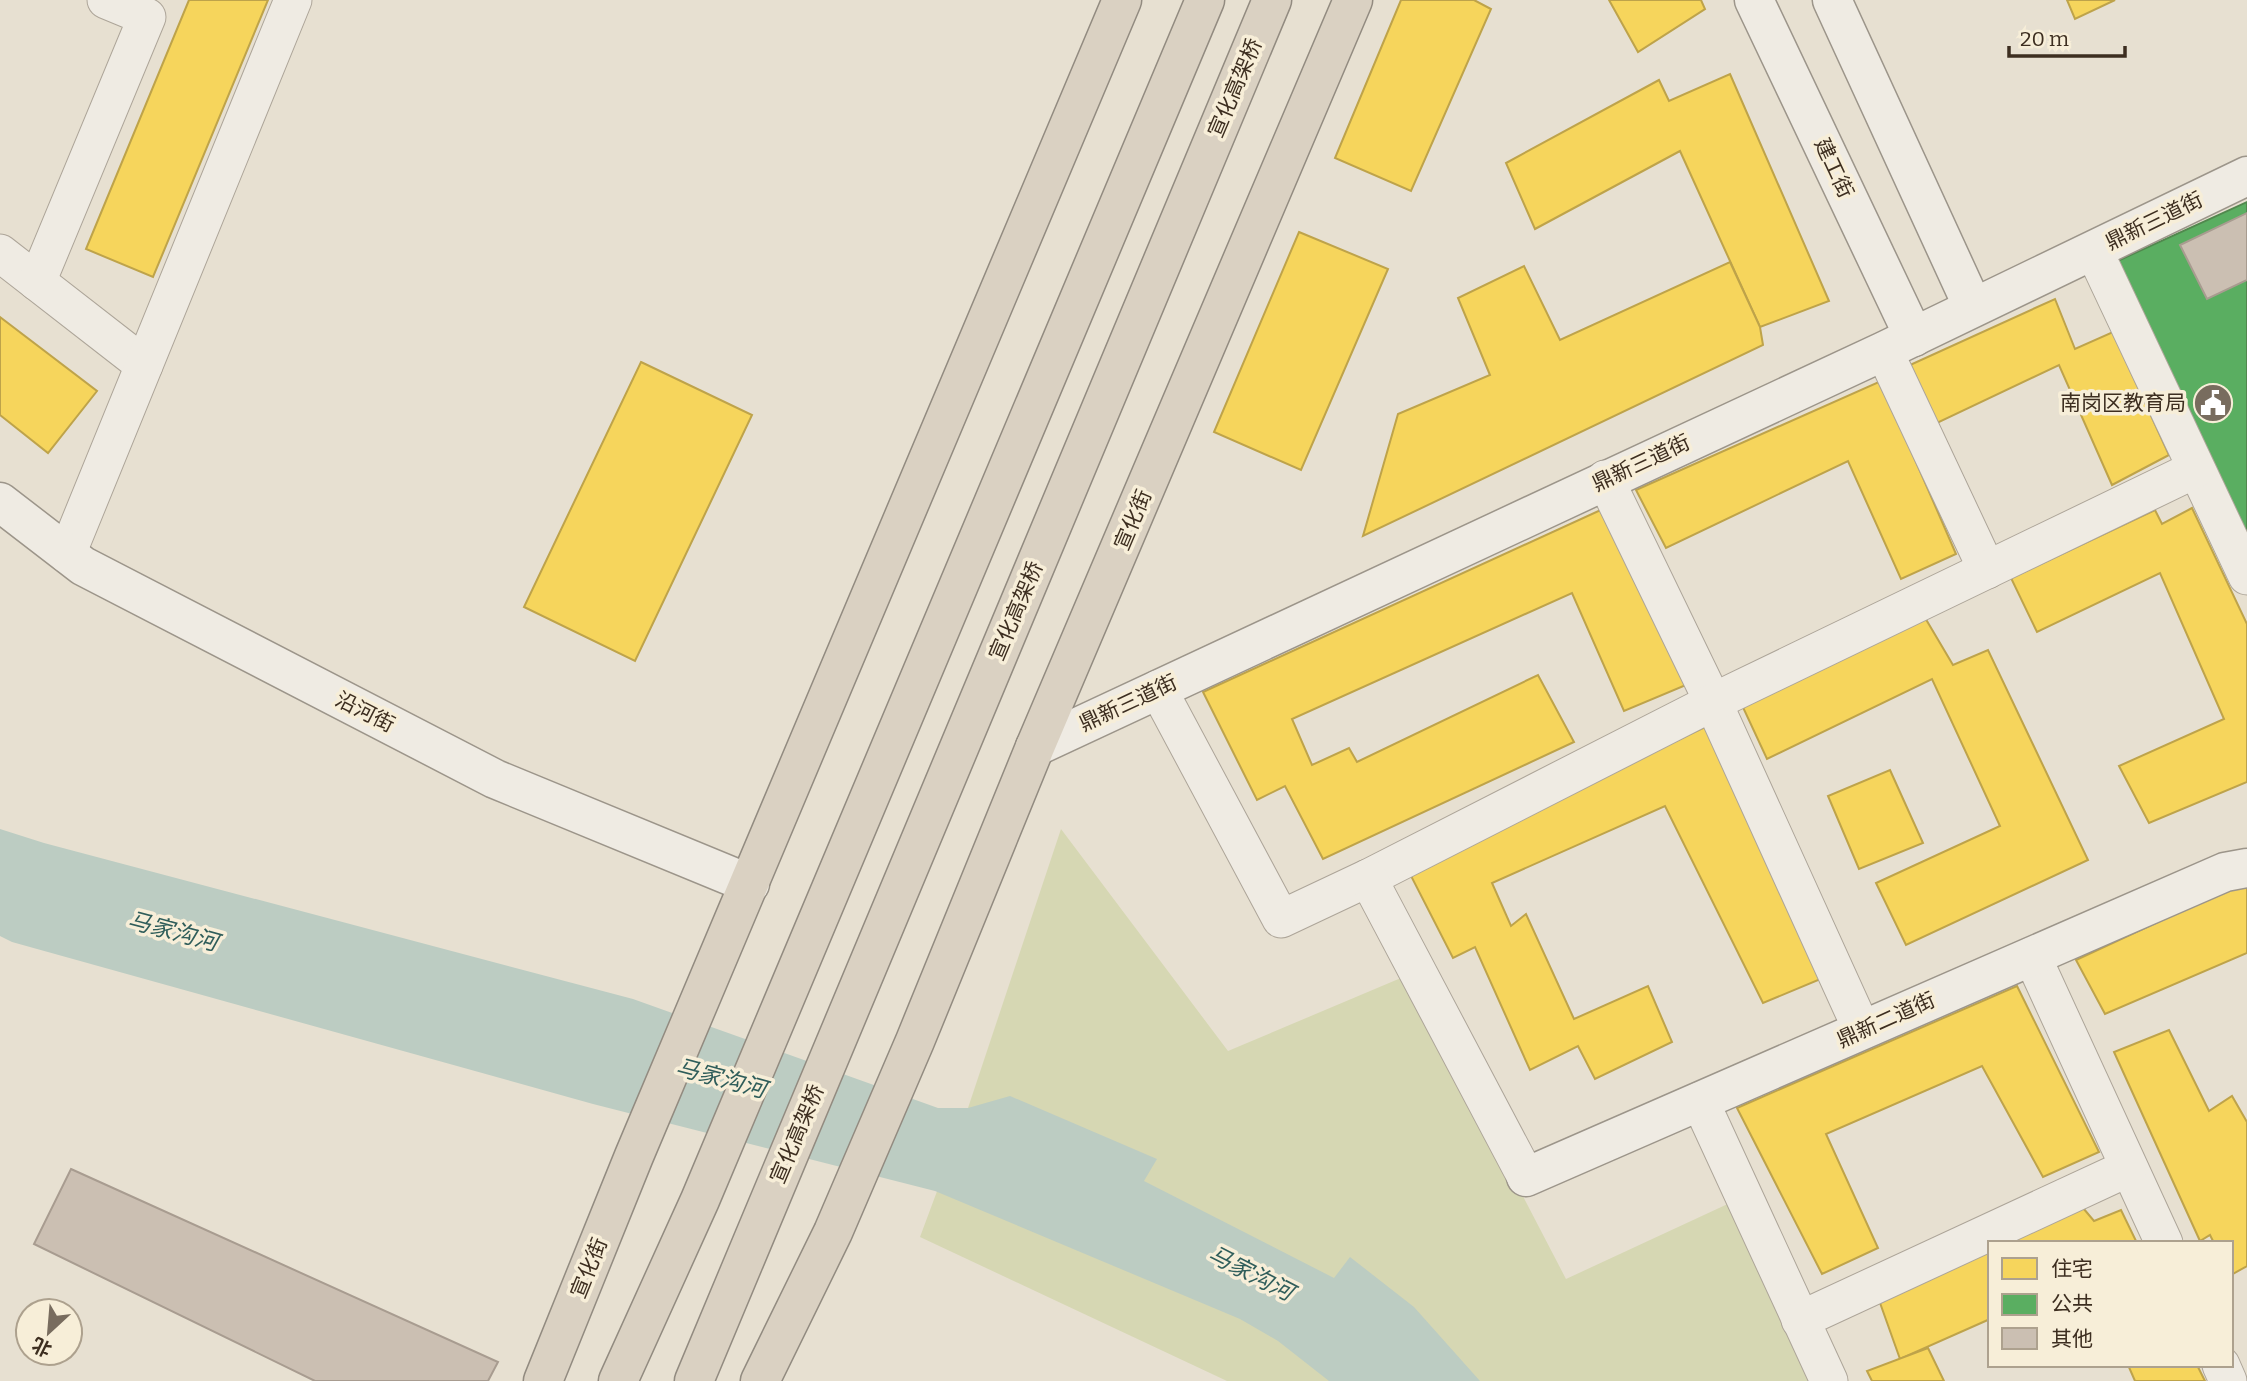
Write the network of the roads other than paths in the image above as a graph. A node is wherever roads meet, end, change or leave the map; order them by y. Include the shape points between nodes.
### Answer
1 (106, 0) edge
2 (293, 0) edge
3 (1122, 0) edge
4 (1205, 0) edge
5 (1272, 0) edge
6 (1353, 0) edge
7 (1754, 0) edge
8 (1832, 0) edge
9 (2247, 176) edge
10 (2094, 251) junction
11 (0, 253) edge
12 (37, 282) junction
13 (1973, 307) junction
14 (1899, 344) junction
15 (144, 365) junction
16 (2196, 469) junction
17 (1605, 479) junction
18 (0, 502) edge
19 (67, 554) junction
20 (1987, 570) junction
21 (2247, 576) edge
22 (1158, 689) junction
23 (1713, 702) junction
24 (1035, 747) junction
25 (2247, 868) edge
26 (1368, 878) junction
27 (750, 884) junction
28 (2032, 956) junction
29 (1862, 1030) junction
30 (1700, 1101) junction
31 (2129, 1168) junction
32 (1526, 1177) joint
33 (2163, 1241) edge
34 (1800, 1320) junction
35 (543, 1381) edge
36 (618, 1381) edge
37 (694, 1381) edge
38 (760, 1381) edge
39 (1829, 1381) edge

1 - 12 street via 147,17
2 - 15 street
3 - 27 highway
4 - 36 highway via 700,1200
5 - 37 highway, 宣化高架桥
6 - 24 highway, 宣化街
7 - 14 street, 建工街
8 - 13 street
9 - 10 street, 鼎新三道街
10 - 13 street, 鼎新三道街
10 - 16 street
11 - 12 street
12 - 15 street
13 - 14 street, 鼎新三道街
14 - 17 street, 鼎新三道街
14 - 20 street
15 - 19 street
16 - 20 street
16 - 21 street
17 - 22 street, 鼎新三道街
17 - 23 street
18 - 19 street, 沿河街
19 - 27 street, 沿河街 via 495,779
20 - 23 street
22 - 24 street, 鼎新三道街
22 - 26 street via 1281,919
23 - 26 street
23 - 29 street
24 - 38 highway, 宣化街 via 833,1232
25 - 28 street, 鼎新二道街 via 2225,872
26 - 32 street
27 - 35 highway, 宣化街
28 - 29 street, 鼎新二道街
28 - 31 street
29 - 30 street, 鼎新二道街
30 - 32 street, 鼎新二道街
30 - 34 street
31 - 33 street
31 - 34 street
34 - 39 street

